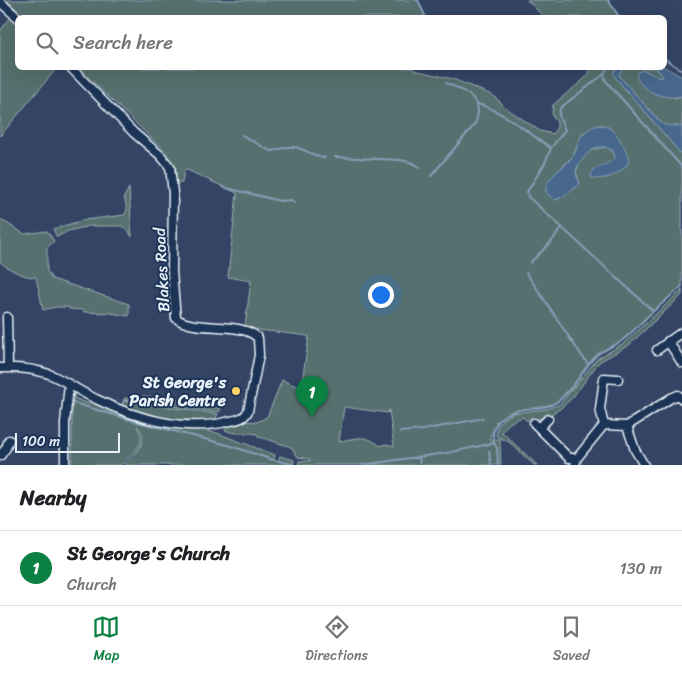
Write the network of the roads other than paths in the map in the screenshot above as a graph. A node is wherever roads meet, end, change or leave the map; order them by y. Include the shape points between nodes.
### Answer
1 (0, 2) edge
2 (15, 15) edge
3 (73, 70) edge
4 (7, 317) dead end
5 (682, 332) edge
6 (668, 342) junction
7 (657, 350) dead end
8 (682, 363) edge
9 (4, 368) edge
10 (618, 379) dead end
11 (69, 384) junction
12 (682, 399) edge
13 (548, 419) dead end
14 (604, 425) junction
15 (627, 426) junction
16 (14, 454) dead end
17 (0, 456) edge
18 (576, 462) edge
19 (65, 464) dead end
20 (644, 465) edge

1 - 2 street
3 - 11 street, Blakes Road via 168,163 172,174 171,249 176,318 185,323 248,332 260,341 248,412 244,418 225,423 182,424 146,418 110,406
4 - 9 street
5 - 6 street
6 - 7 street
6 - 8 street
9 - 11 street via 41,372
10 - 14 street via 601,378 600,409
11 - 19 street
12 - 15 street via 678,395 671,398
13 - 18 street via 537,425
14 - 15 street
14 - 18 street
15 - 20 street
16 - 17 street via 8,444

